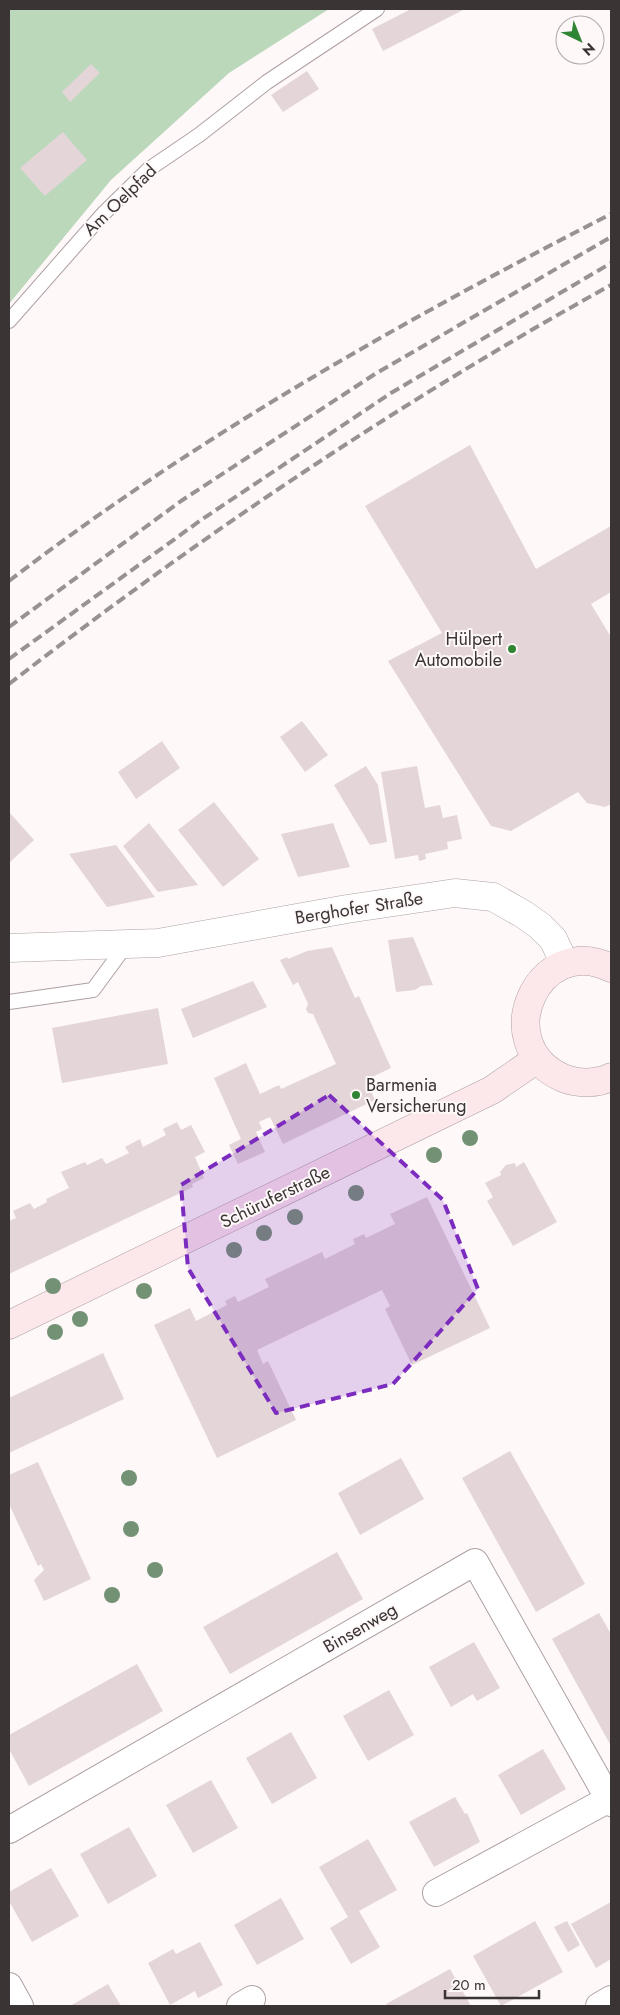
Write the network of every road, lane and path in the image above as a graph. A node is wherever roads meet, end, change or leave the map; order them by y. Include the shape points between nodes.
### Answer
1 (377, 9) edge
2 (9, 321) edge
3 (126, 945) junction
4 (9, 948) edge
5 (565, 964) junction
6 (611, 968) edge
7 (9, 1002) edge
8 (537, 1059) junction
9 (610, 1079) edge
10 (9, 1325) edge
11 (610, 1801) edge
12 (9, 1830) edge
13 (436, 1893) dead end
14 (9, 1986) edge
15 (611, 1999) edge
16 (20, 2006) edge
17 (599, 2006) edge

1 - 2 lane, Am Oelpfad via 325,41 149,169 97,220
3 - 4 street, Berghofer Straße
3 - 5 street, Berghofer Straße via 158,943 347,909 455,894 493,897 523,914 553,939
3 - 7 lane via 93,990
5 - 6 main road via 585,962
5 - 8 main road via 548,973 527,1004 528,1042
8 - 9 main road via 551,1073 570,1081 589,1083
8 - 10 main road, Schüruferstraße via 492,1090
11 - 12 street, Binsenweg via 475,1562
11 - 13 street, Binsenweg
14 - 16 street
15 - 17 street

